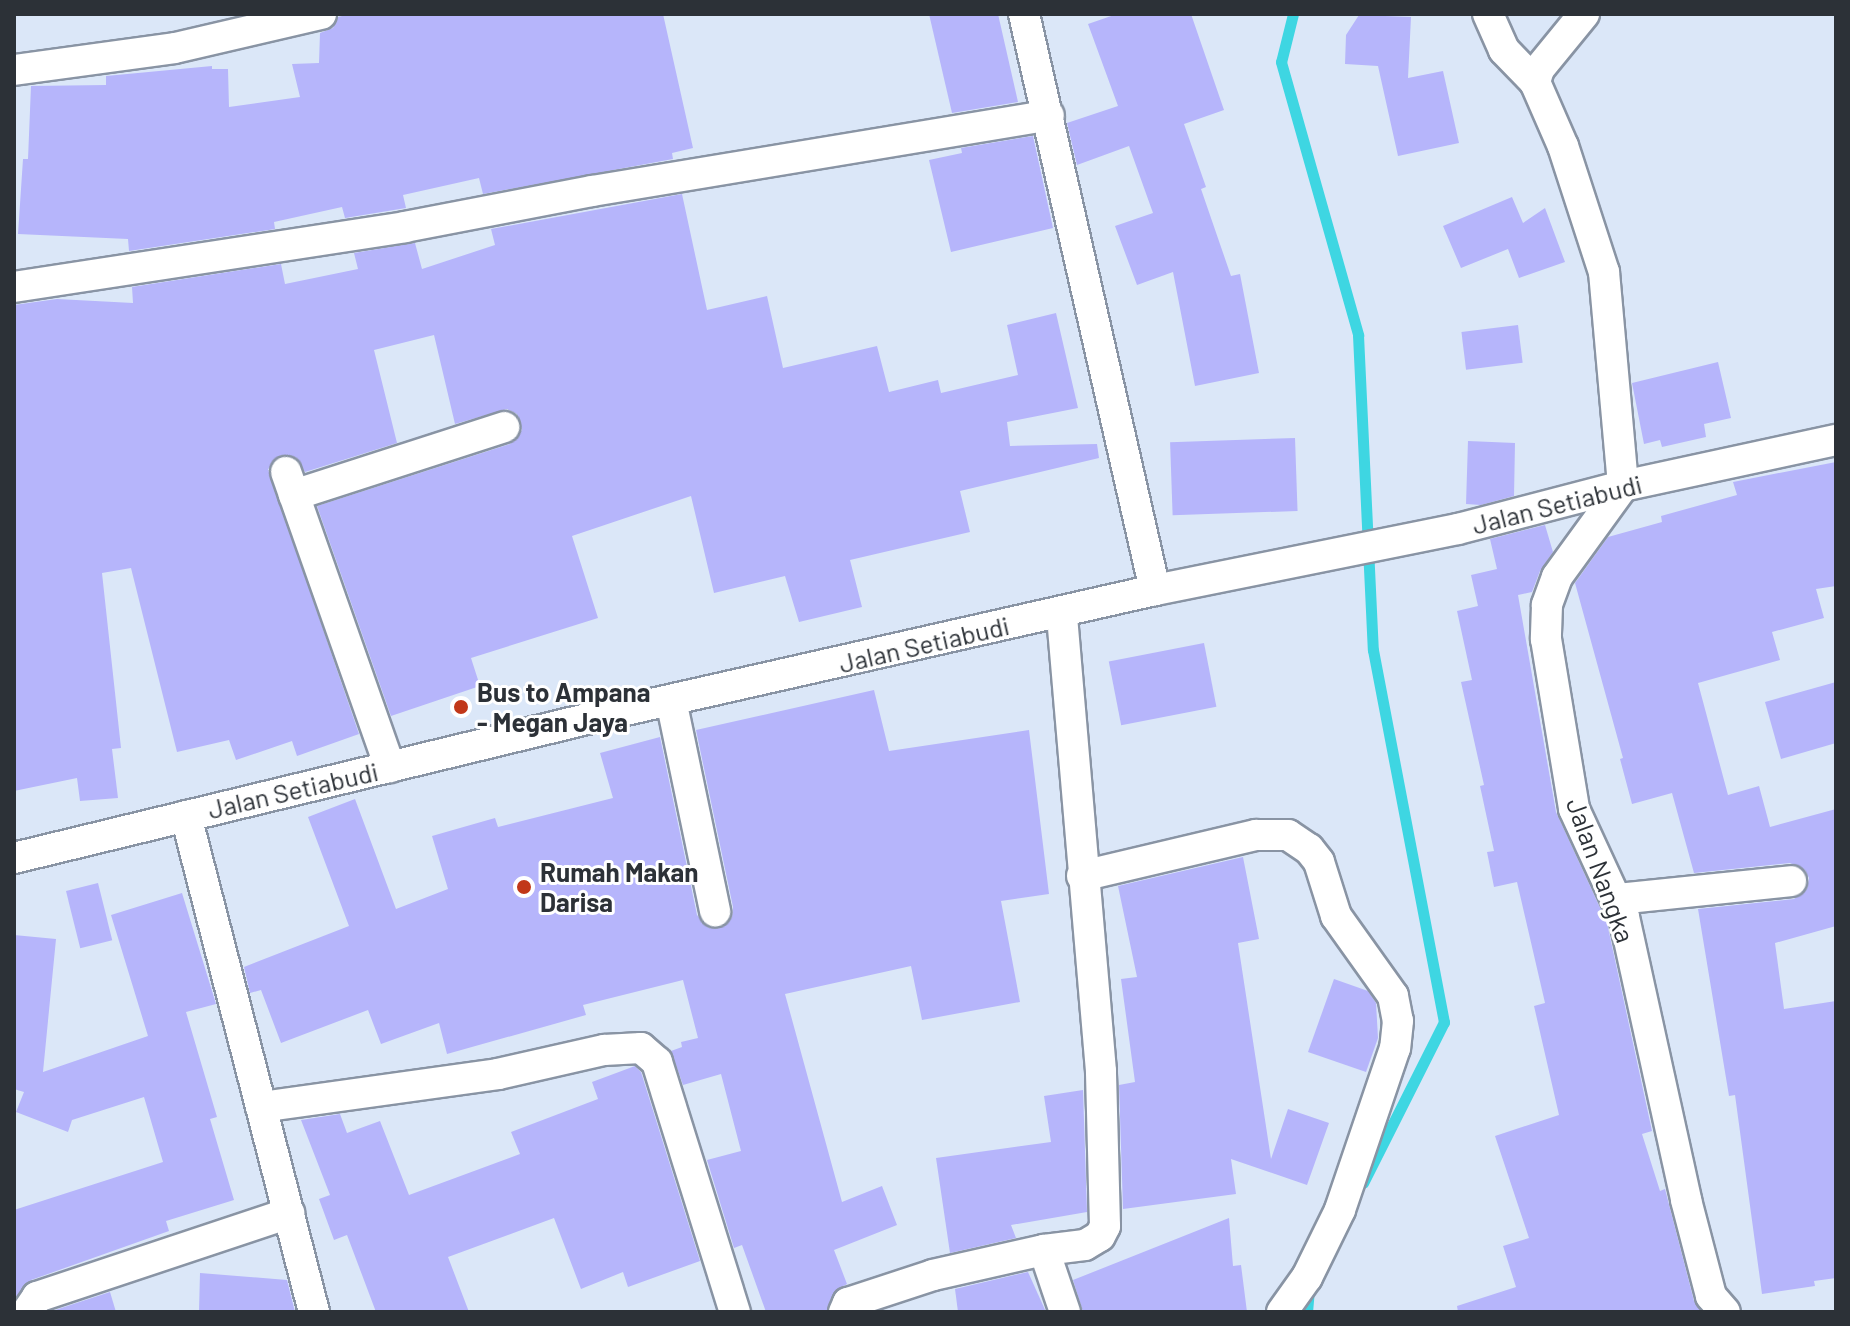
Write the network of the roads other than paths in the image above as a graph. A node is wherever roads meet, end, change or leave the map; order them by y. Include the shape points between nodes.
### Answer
1 (321, 14) edge
2 (1024, 14) edge
3 (1488, 14) edge
4 (1584, 14) edge
5 (14, 70) edge
6 (1535, 82) junction
7 (1049, 115) junction
8 (14, 287) edge
9 (504, 427) dead end
10 (1836, 440) edge
11 (1623, 486) junction
12 (1155, 590) junction
13 (1062, 613) junction
14 (671, 700) junction
15 (390, 767) junction
16 (186, 816) junction
17 (14, 858) edge
18 (1082, 876) junction
19 (1791, 881) dead end
20 (1618, 899) junction
21 (715, 911) dead end
22 (261, 1107) junction
23 (289, 1213) junction
24 (1044, 1250) junction
25 (27, 1312) edge
26 (314, 1312) edge
27 (735, 1312) edge
28 (844, 1312) edge
29 (1065, 1312) edge
30 (1282, 1312) edge
31 (1725, 1312) edge

1 - 5 street via 175,48
2 - 7 street
3 - 6 street via 1504,50
4 - 6 street via 1539,69
6 - 11 street via 1563,146 1604,272
7 - 8 street via 405,227
7 - 12 street
9 - 15 street via 290,484
10 - 11 street, Jalan Setiabudi
11 - 12 street, Jalan Setiabudi via 1458,529
11 - 20 street, Jalan Nangka via 1557,577 1546,616 1574,809
12 - 13 street, Jalan Setiabudi
13 - 14 street, Jalan Setiabudi
13 - 18 street
14 - 15 street, Jalan Setiabudi
14 - 21 street
15 - 16 street, Jalan Setiabudi
16 - 17 street, Jalan Setiabudi
16 - 22 street
18 - 24 street via 1101,1071 1107,1215 1094,1241
18 - 30 street via 1256,835 1288,835 1319,862 1336,916 1393,996 1398,1021 1395,1048 1345,1196 1307,1277
19 - 20 street
20 - 31 street, Jalan Nangka via 1708,1282 1714,1302
22 - 23 street
22 - 27 street via 641,1048 657,1062
23 - 25 street via 37,1297
23 - 26 street
24 - 28 street via 933,1275 848,1303
24 - 29 street

